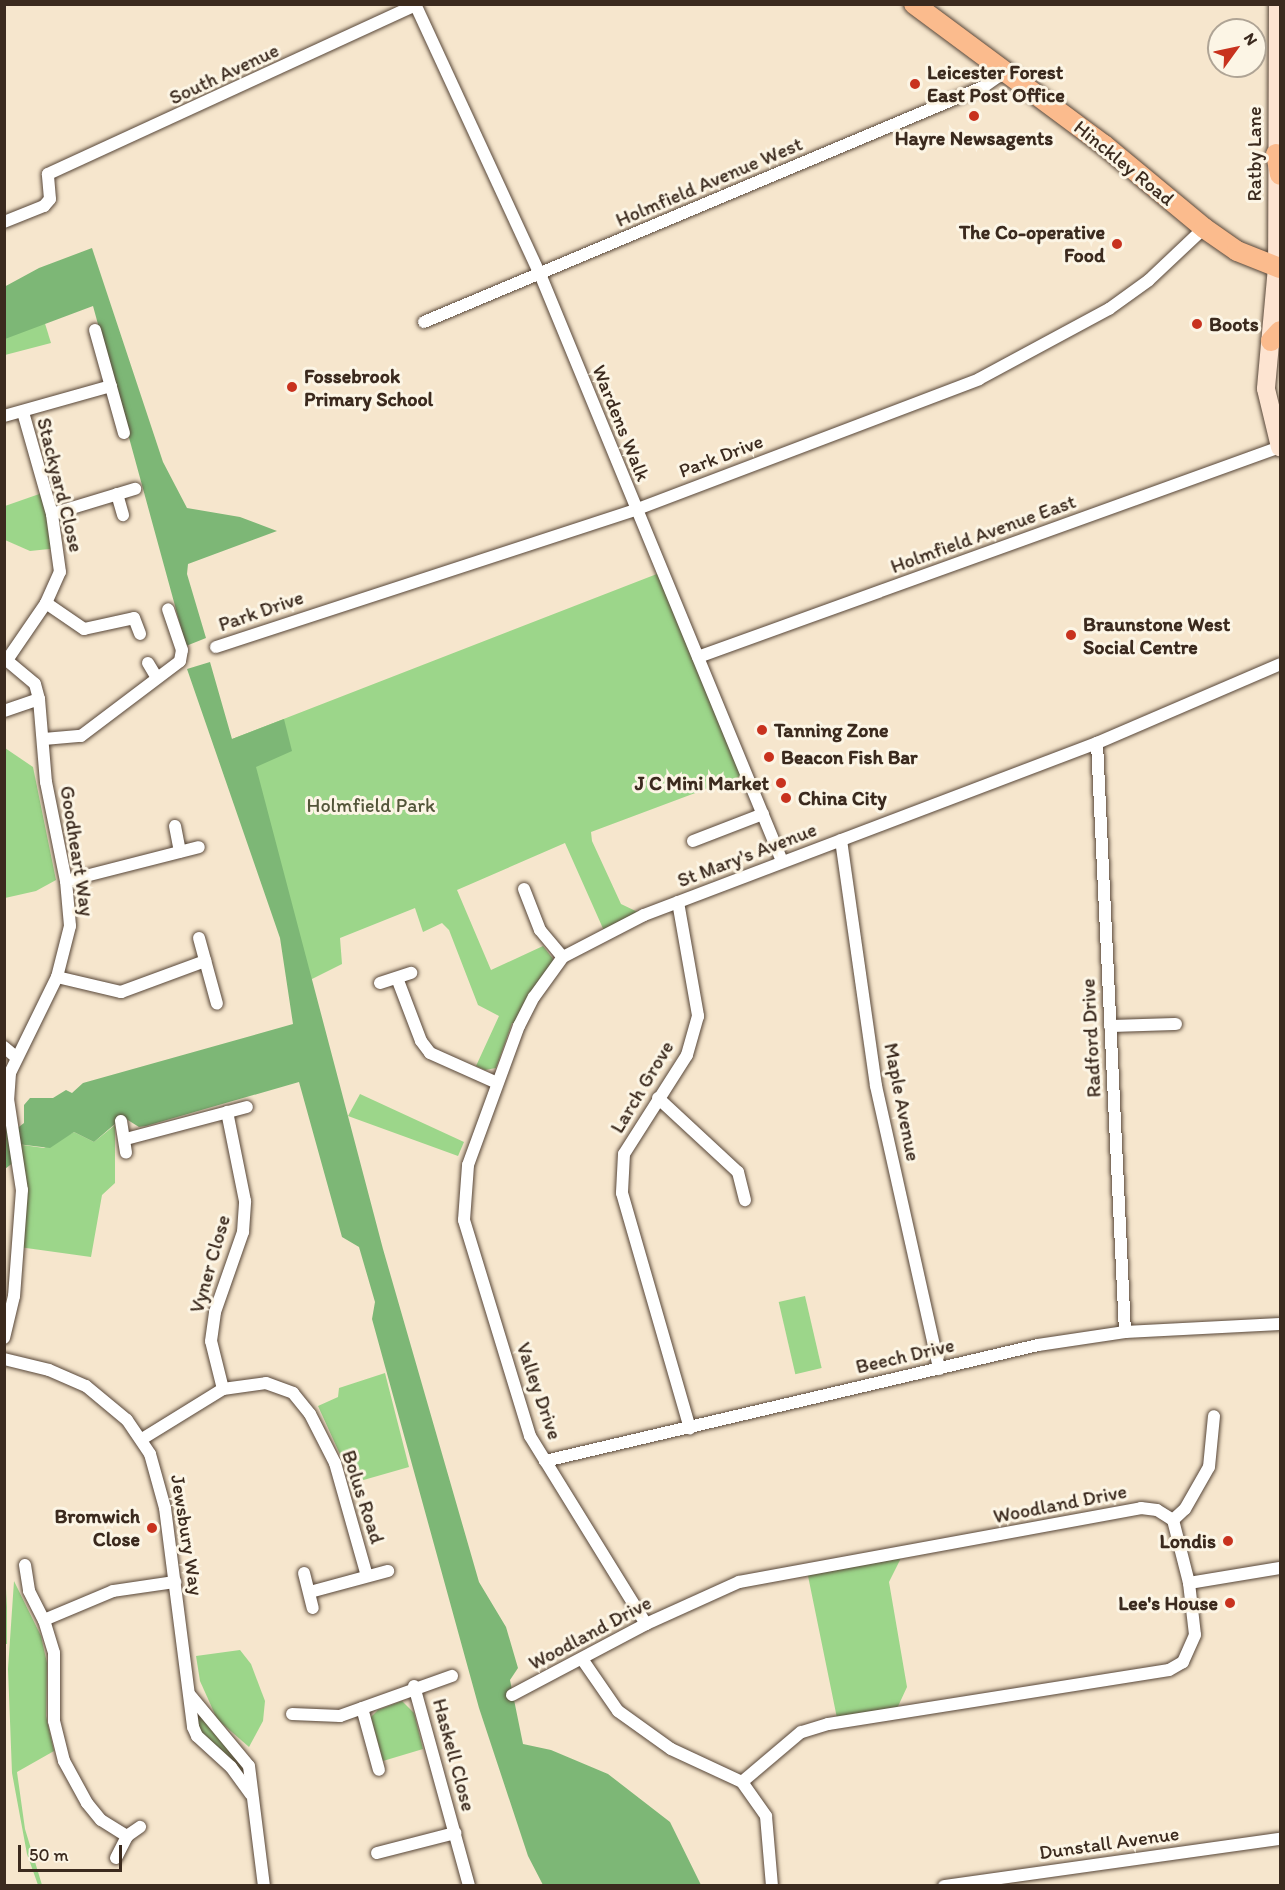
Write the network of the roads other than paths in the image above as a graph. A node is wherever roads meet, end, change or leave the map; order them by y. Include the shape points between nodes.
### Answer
1 (914, 4) edge
2 (1278, 4) edge
3 (415, 5) edge
4 (1006, 71) junction
5 (1276, 154) junction
6 (1281, 175) edge
7 (4, 222) edge
8 (1204, 228) junction
9 (1279, 267) edge
10 (540, 274) junction
11 (424, 322) dead end
12 (95, 330) dead end
13 (1276, 336) edge
14 (111, 386) junction
15 (23, 412) junction
16 (4, 416) edge
17 (123, 433) dead end
18 (1281, 447) edge
19 (135, 489) dead end
20 (117, 494) junction
21 (635, 510) junction
22 (52, 514) junction
23 (123, 515) dead end
24 (46, 603) junction
25 (168, 609) dead end
26 (140, 634) dead end
27 (216, 647) dead end
28 (699, 657) junction
29 (6, 659) edge
30 (148, 663) dead end
31 (1281, 664) edge
32 (157, 678) junction
33 (39, 699) junction
34 (4, 711) edge
35 (44, 740) junction
36 (1096, 743) junction
37 (763, 814) junction
38 (175, 826) dead end
39 (841, 840) junction
40 (693, 841) dead end
41 (199, 847) dead end
42 (180, 852) junction
43 (782, 861) junction
44 (66, 881) junction
45 (524, 889) dead end
46 (678, 902) junction
47 (199, 938) dead end
48 (563, 957) junction
49 (205, 961) junction
50 (411, 972) dead end
51 (57, 977) junction
52 (397, 978) junction
53 (380, 983) dead end
54 (217, 1004) dead end
55 (1176, 1024) dead end
56 (1110, 1026) junction
57 (4, 1047) edge
58 (16, 1057) junction
59 (498, 1083) junction
60 (658, 1098) junction
61 (247, 1107) dead end
62 (227, 1112) junction
63 (121, 1121) dead end
64 (126, 1139) junction
65 (126, 1153) dead end
66 (745, 1200) dead end
67 (464, 1220) joint
68 (1281, 1324) edge
69 (1125, 1332) junction
70 (4, 1338) edge
71 (4, 1359) edge
72 (939, 1369) junction
73 (223, 1389) junction
74 (1214, 1416) dead end
75 (690, 1428) junction
76 (142, 1440) junction
77 (544, 1461) junction
78 (1173, 1520) junction
79 (25, 1565) dead end
80 (1281, 1568) edge
81 (388, 1570) dead end
82 (304, 1573) dead end
83 (367, 1576) junction
84 (175, 1582) junction
85 (1189, 1583) junction
86 (310, 1592) junction
87 (313, 1608) dead end
88 (44, 1620) junction
89 (646, 1624) junction
90 (582, 1659) junction
91 (452, 1676) dead end
92 (414, 1686) junction
93 (190, 1695) junction
94 (512, 1695) dead end
95 (362, 1708) junction
96 (292, 1714) dead end
97 (379, 1770) dead end
98 (742, 1782) junction
99 (251, 1795) junction
100 (140, 1827) dead end
101 (455, 1833) junction
102 (127, 1836) junction
103 (1281, 1839) edge
104 (374, 1854) dead end
105 (116, 1858) dead end
106 (986, 1883) edge
107 (264, 1886) edge
108 (469, 1886) edge
109 (772, 1886) edge
110 (944, 1886) edge

1 - 4 main road, Hinckley Road
2 - 5 main road, Ratby Lane
3 - 7 street, South Avenue via 48,174 51,193 44,206
3 - 10 street, Wardens Walk
4 - 8 main road, Hinckley Road
4 - 10 street, Holmfield Avenue West via 983,87
5 - 6 main road
5 - 9 main road, Ratby Lane
8 - 9 main road, Hinckley Road via 1237,251
8 - 21 street, Park Drive via 1132,293 1023,358 979,379
9 - 13 main road, Ratby Lane
10 - 11 street, Holmfield Avenue West
10 - 21 street, Wardens Walk
12 - 14 street
13 - 18 main road, Ratby Lane via 1266,389
14 - 15 street, Stackyard Close
14 - 17 street
15 - 16 street, Stackyard Close
15 - 22 street, Stackyard Close
18 - 28 street, Holmfield Avenue East
19 - 20 street
20 - 22 street
20 - 23 street
21 - 27 street, Park Drive
21 - 28 street, Wardens Walk
22 - 24 street, Stackyard Close via 60,572
24 - 26 street via 84,629 134,618
24 - 29 street, Stackyard Close
25 - 32 street via 182,650 180,662
28 - 37 street, Wardens Walk
29 - 33 street, Goodheart Way via 35,684
30 - 32 street
31 - 36 street, St Mary's Avenue
32 - 35 street via 81,736
33 - 34 street
33 - 35 street, Goodheart Way
35 - 44 street, Goodheart Way via 46,782
36 - 39 street, St Mary's Avenue
36 - 56 street, Radford Drive
37 - 40 street
37 - 43 street, Wardens Walk
38 - 42 street
39 - 43 street, St Mary's Avenue
39 - 72 street, Maple Avenue via 876,1086
41 - 42 street
42 - 44 street
43 - 46 street, St Mary's Avenue
44 - 51 street, Goodheart Way via 70,926
45 - 48 street via 540,930
46 - 48 street, St Mary's Avenue via 605,933
46 - 60 street, Larch Grove via 698,1016 687,1055
47 - 49 street
48 - 59 street, St Mary's Avenue via 520,1023
49 - 51 street via 121,992
49 - 54 street
50 - 52 street
51 - 58 street, Goodheart Way
52 - 53 street
52 - 59 street via 421,1041 430,1053
55 - 56 street
56 - 69 street, Radford Drive
57 - 58 street
58 - 70 street, Goodheart Way via 8,1099 19,1158 21,1223 14,1296
59 - 67 street, St Mary's Avenue via 468,1165
60 - 66 street via 738,1172
60 - 75 street, Larch Grove via 624,1154 622,1193
61 - 62 street
62 - 64 street
62 - 73 street, Vyner Close via 245,1201 243,1232 215,1312 211,1341
63 - 64 street
64 - 65 street
67 - 77 street, Valley Drive via 530,1436
68 - 69 street, Beech Drive
69 - 72 street, Beech Drive via 1038,1345
71 - 76 street, Jewsbury Way via 86,1386 127,1420
72 - 75 street, Beech Drive
73 - 76 street, Bolus Road
73 - 83 street, Bolus Road via 275,1384 303,1403 335,1463
74 - 78 street via 1209,1467 1185,1509
75 - 77 street, Beech Drive
76 - 84 street, Jewsbury Way via 162,1488
77 - 89 street, Valley Drive
78 - 85 street
78 - 89 street, Woodland Drive via 1157,1510 1141,1508 739,1582
79 - 88 street via 29,1591
80 - 85 street
81 - 83 street, Bolus Road
82 - 86 street
83 - 86 street, Bolus Road
84 - 88 street via 113,1592
84 - 93 street, Jewsbury Way
85 - 98 street via 1195,1635 1183,1662 1169,1670 828,1724 801,1732
86 - 87 street
88 - 102 street via 54,1653 54,1721 64,1761 87,1803 102,1820
89 - 90 street, Woodland Drive
90 - 94 street, Woodland Drive
90 - 98 street via 618,1711 671,1749
91 - 92 street, Haskell Close
92 - 95 street, Haskell Close
92 - 101 street, Haskell Close
93 - 99 street, Jewsbury Way via 205,1718 245,1758 253,1787
93 - 99 street, Jewsbury Way via 189,1715 197,1736 231,1767
95 - 96 street, Haskell Close via 340,1716
95 - 97 street
98 - 109 street via 765,1816
99 - 107 street, Jewsbury Way
100 - 102 street
101 - 104 street, Haskell Close
101 - 108 street, Haskell Close
102 - 105 street
103 - 106 street, Dunstall Avenue
106 - 110 street, Dunstall Avenue

